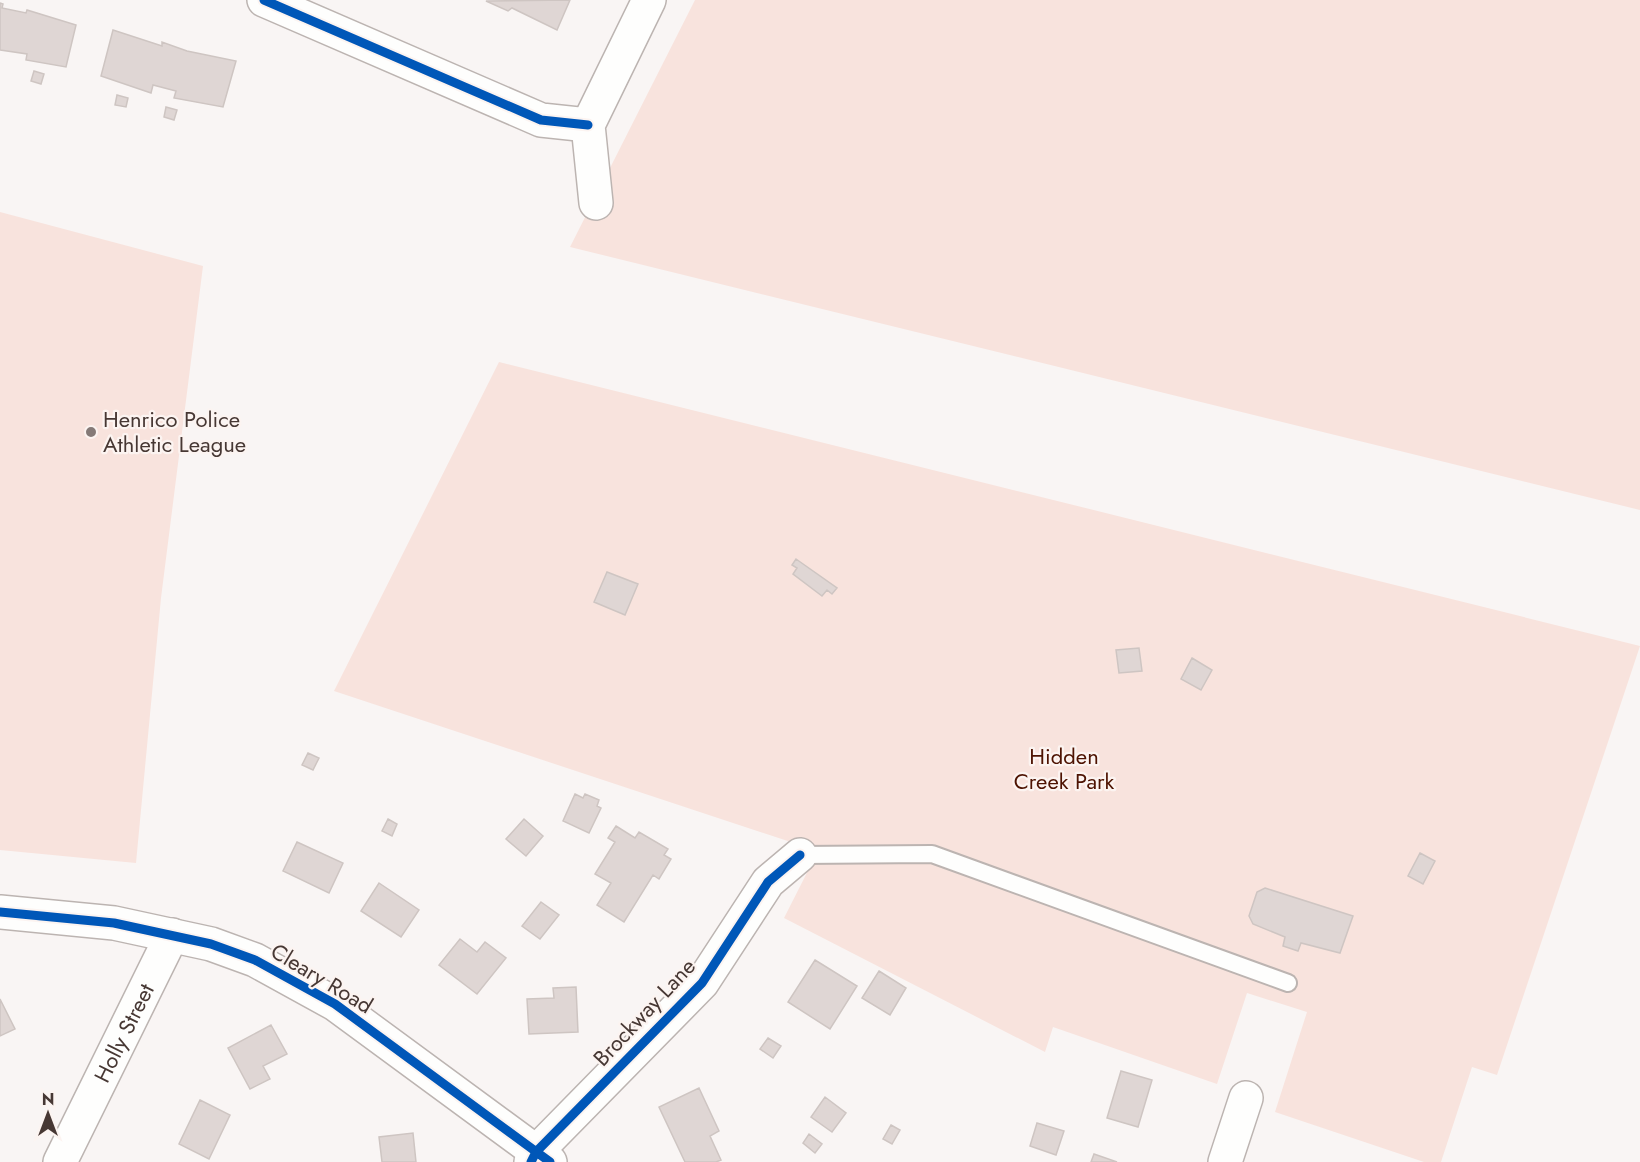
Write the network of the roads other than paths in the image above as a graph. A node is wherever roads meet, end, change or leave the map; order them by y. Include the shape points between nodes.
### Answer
1 (264, 0) edge
2 (649, 0) edge
3 (588, 125) junction
4 (596, 203) dead end
5 (800, 855) joint
6 (0, 912) edge
7 (172, 935) junction
8 (1288, 983) dead end
9 (1246, 1098) dead end
10 (539, 1159) edge
11 (60, 1162) edge
12 (1225, 1162) edge

1 - 3 street via 541,120
2 - 3 street
3 - 4 street
5 - 8 lane via 932,855
5 - 10 street, Brockway Lane via 768,882 702,983
6 - 7 street, Cleary Road via 114,923
7 - 10 street, Cleary Road via 244,956 308,987
7 - 11 street, Holly Street
9 - 12 street

